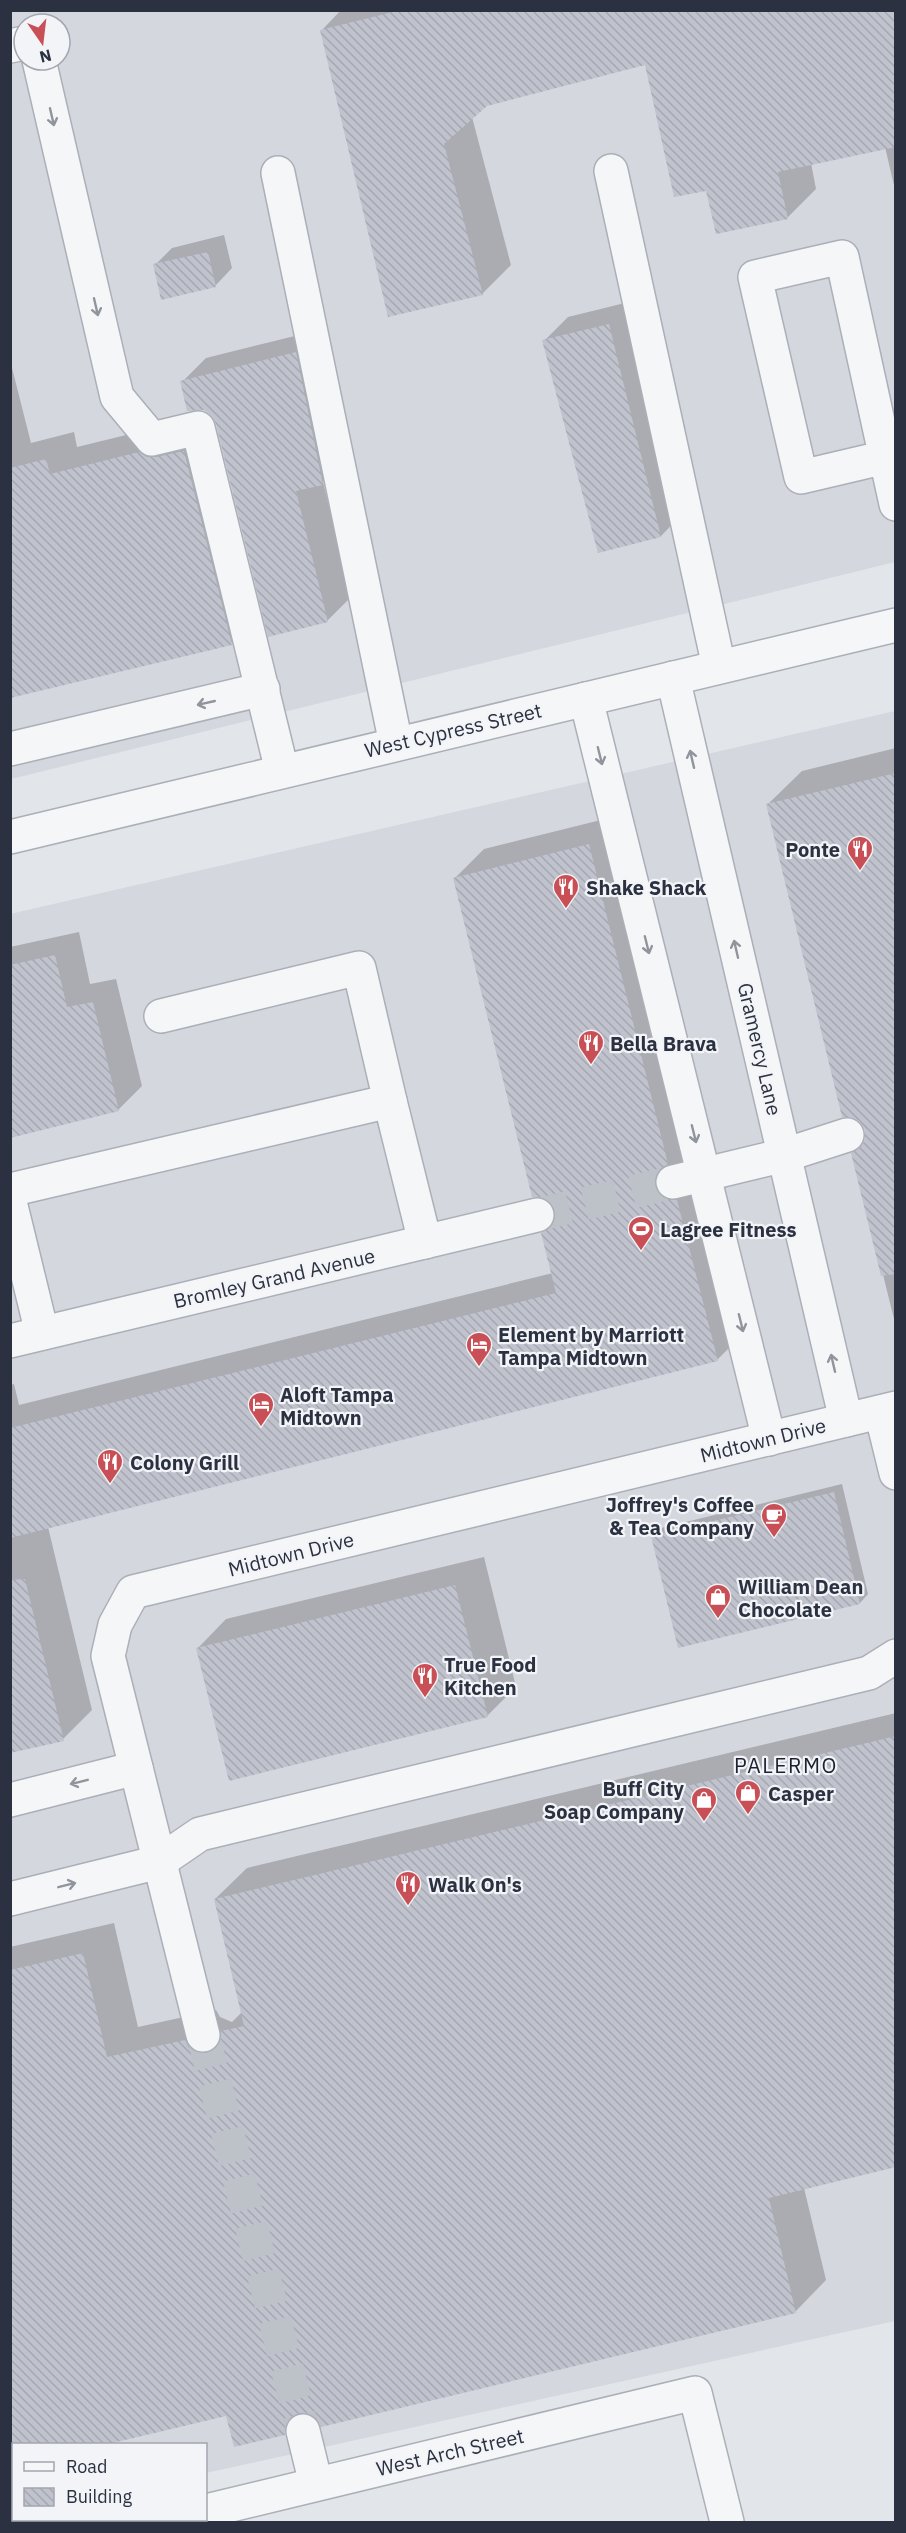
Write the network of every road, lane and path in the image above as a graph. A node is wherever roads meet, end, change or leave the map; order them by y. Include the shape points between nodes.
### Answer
1 (42, 72) edge
2 (611, 171) dead end
3 (278, 173) dead end
4 (892, 484) edge
5 (896, 626) edge
6 (718, 667) junction
7 (673, 678) junction
8 (262, 689) junction
9 (586, 699) junction
10 (396, 744) junction
11 (10, 749) edge
12 (282, 771) junction
13 (10, 837) edge
14 (161, 1016) dead end
15 (390, 1101) junction
16 (847, 1135) dead end
17 (785, 1155) junction
18 (704, 1174) junction
19 (673, 1182) tunnel mouth
20 (10, 1190) edge
21 (10, 1202) edge
22 (537, 1215) tunnel mouth
23 (425, 1242) junction
24 (42, 1333) junction
25 (10, 1341) edge
26 (888, 1410) edge
27 (846, 1420) junction
28 (769, 1439) junction
29 (896, 1473) edge
30 (896, 1656) edge
31 (136, 1768) junction
32 (10, 1800) edge
33 (159, 1863) junction
34 (10, 1899) edge
35 (203, 2035) tunnel mouth
36 (303, 2431) tunnel mouth
37 (316, 2484) junction
38 (207, 2511) edge
39 (727, 2523) edge

1 -> 8 street via 117,397 152,438 198,428
2 - 6 street
3 - 10 street
4 - 4 street via 842,257 755,277 801,477
5 - 6 street, West Cypress Street
6 - 7 street, West Cypress Street
7 - 9 street, West Cypress Street
17 -> 7 street, Gramercy Lane
8 -> 11 street
8 - 12 street
9 - 10 street, West Cypress Street
9 -> 18 street
10 - 12 street, West Cypress Street
12 - 13 street, West Cypress Street
14 - 15 street via 359,968
15 - 20 street
15 - 23 street
16 - 17 street
17 - 18 street
27 -> 17 street, Gramercy Lane
18 - 19 street
18 -> 28 street
21 - 24 street
22 - 23 street, Bromley Grand Avenue
23 - 24 street, Bromley Grand Avenue
24 - 25 street, Bromley Grand Avenue
26 - 27 street, Midtown Drive
26 - 29 street
27 - 28 street, Midtown Drive
28 - 31 street, Midtown Drive via 133,1593 115,1625 108,1656
30 - 33 street via 869,1673 200,1834
31 -> 32 street
31 - 33 street, Midtown Drive
34 -> 33 street
33 - 35 street, Midtown Drive
36 - 37 street
37 - 38 street, West Arch Street
37 - 39 street, West Arch Street via 695,2393

